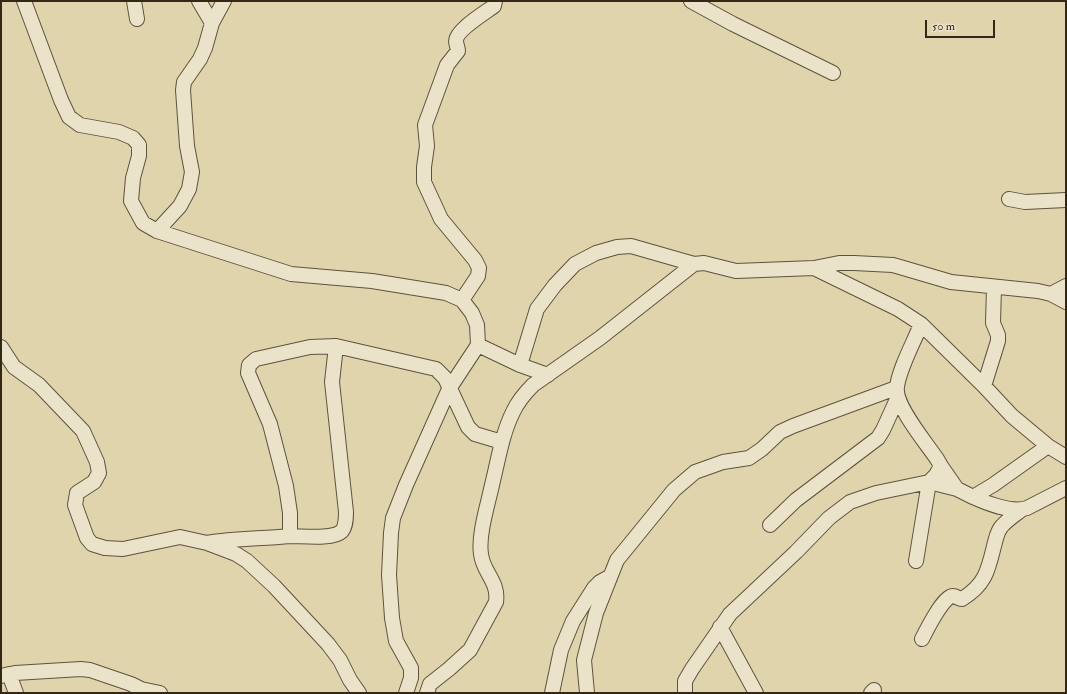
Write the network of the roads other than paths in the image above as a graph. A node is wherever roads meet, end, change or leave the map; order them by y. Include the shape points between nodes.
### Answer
1 (24, 1) edge
2 (134, 1) edge
3 (199, 1) edge
4 (224, 1) edge
5 (495, 1) edge
6 (691, 1) edge
7 (137, 19) dead end
8 (212, 23) junction
9 (833, 73) dead end
10 (1009, 200) dead end
11 (1066, 200) edge
12 (157, 231) junction
13 (694, 264) junction
14 (814, 268) junction
15 (1066, 286) edge
16 (994, 287) junction
17 (1051, 294) junction
18 (462, 300) junction
19 (1066, 302) edge
20 (921, 324) junction
21 (478, 345) junction
22 (336, 346) junction
23 (1, 347) edge
24 (520, 365) junction
25 (548, 375) junction
26 (984, 386) junction
27 (449, 389) junction
28 (897, 392) junction
29 (502, 442) junction
30 (1048, 446) junction
31 (1066, 457) edge
32 (941, 466) junction
33 (929, 482) junction
34 (1066, 488) edge
35 (957, 489) junction
36 (973, 497) junction
37 (1021, 510) junction
38 (770, 525) dead end
39 (290, 536) junction
40 (207, 544) junction
41 (916, 561) dead end
42 (610, 576) junction
43 (720, 627) junction
44 (922, 639) dead end
45 (5, 675) edge
46 (429, 688) edge
47 (16, 693) edge
48 (160, 693) edge
49 (359, 693) edge
50 (406, 693) edge
51 (418, 693) edge
52 (552, 693) edge
53 (587, 693) edge
54 (685, 693) edge
55 (756, 693) edge

1 - 12 street via 69,117 80,125 119,132 133,138 139,146 131,201 143,223
2 - 7 street
3 - 8 street
4 - 8 street
5 - 18 street via 494,6 462,30 457,37 458,51 448,66 425,125 427,146 424,182 441,220 479,268 478,276
6 - 9 street
8 - 12 street via 200,59 184,82 187,146 192,172 189,189 180,206
10 - 11 street
12 - 18 street via 291,274 379,282 446,293
13 - 14 street via 704,263 736,271
13 - 24 street via 631,246 596,253 575,264 537,309
13 - 25 street via 600,338
14 - 16 street via 847,263 893,265 951,282
14 - 20 street via 898,309
15 - 17 street
16 - 17 street
16 - 26 street via 993,323 998,341
17 - 19 street
18 - 21 street via 477,325
20 - 26 street
20 - 28 street via 904,364
21 - 24 street
21 - 27 street
22 - 27 street via 436,369 445,378
22 - 39 street via 332,382 346,512 345,525 342,531 332,536
22 - 39 street via 310,346 256,359 249,365 248,372 270,424 286,486
23 - 40 street via 14,367 39,385 82,431 97,462 99,473 94,482 77,493 75,505 86,538 92,544 123,549 180,537
24 - 25 street
25 - 29 street via 524,394 513,412
26 - 30 street via 1012,416
27 - 29 street via 468,427 475,434
27 - 50 street via 393,518 389,575 392,618 396,640 412,673
28 - 32 street via 902,408
28 - 38 street via 878,438 796,500
28 - 42 street via 793,426 780,432 749,458 723,462 695,472 674,490 649,519 617,560
29 - 46 street via 480,544 483,563 497,594 496,602 470,650
30 - 31 street
30 - 36 street
32 - 33 street
32 - 35 street
33 - 35 street
33 - 41 street
33 - 43 street via 876,493 850,502 829,518 730,614
34 - 37 street
35 - 36 street
36 - 37 street via 986,503
37 - 44 street via 1002,526 981,584 962,599 948,597 932,619
39 - 40 street via 253,540 229,539
40 - 49 street via 236,554 274,586 328,644
42 - 52 street via 594,588 573,621 561,650
42 - 53 street via 596,613 584,660
43 - 54 street via 685,681
43 - 55 street
45 - 47 street
45 - 48 street via 90,670 141,689
46 - 51 street

